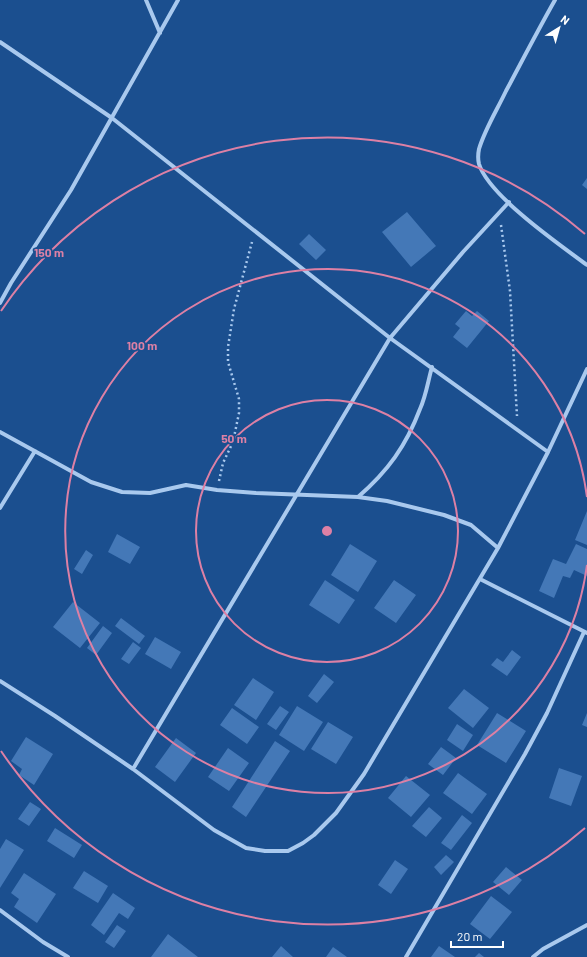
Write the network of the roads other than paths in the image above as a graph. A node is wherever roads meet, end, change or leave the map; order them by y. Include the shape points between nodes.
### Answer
1 (146, 0) edge
2 (178, 0) edge
3 (555, 0) edge
4 (160, 34) junction
5 (0, 42) edge
6 (112, 118) junction
7 (509, 202) junction
8 (587, 265) edge
9 (0, 303) edge
10 (390, 338) junction
11 (432, 367) junction
12 (587, 369) edge
13 (0, 432) edge
14 (35, 451) junction
15 (548, 452) junction
16 (296, 495) junction
17 (358, 497) junction
18 (0, 508) edge
19 (498, 548) junction
20 (480, 579) junction
21 (586, 633) edge
22 (0, 681) edge
23 (133, 769) junction
24 (0, 910) edge
25 (587, 925) edge
26 (68, 957) edge
27 (406, 957) edge
28 (533, 957) edge

1 - 4 street
2 - 4 street
3 - 7 street via 491,120 479,149 478,163 483,174
4 - 6 street
5 - 6 street
6 - 9 street via 71,190
6 - 10 street
7 - 8 street
7 - 10 street
10 - 11 street
10 - 16 street
11 - 15 street
11 - 17 street via 421,408 405,442 393,462 375,483
12 - 15 street
13 - 14 street
14 - 16 street via 91,482 122,492 150,493 186,484 217,490
14 - 18 street
15 - 19 street
16 - 17 street
16 - 23 street
17 - 19 street via 387,501 444,515 471,525
19 - 20 street
20 - 21 street
20 - 23 street via 364,774 336,813 303,843 288,851 246,848 214,830
21 - 27 street via 547,713
22 - 23 street
24 - 26 street
25 - 28 street

